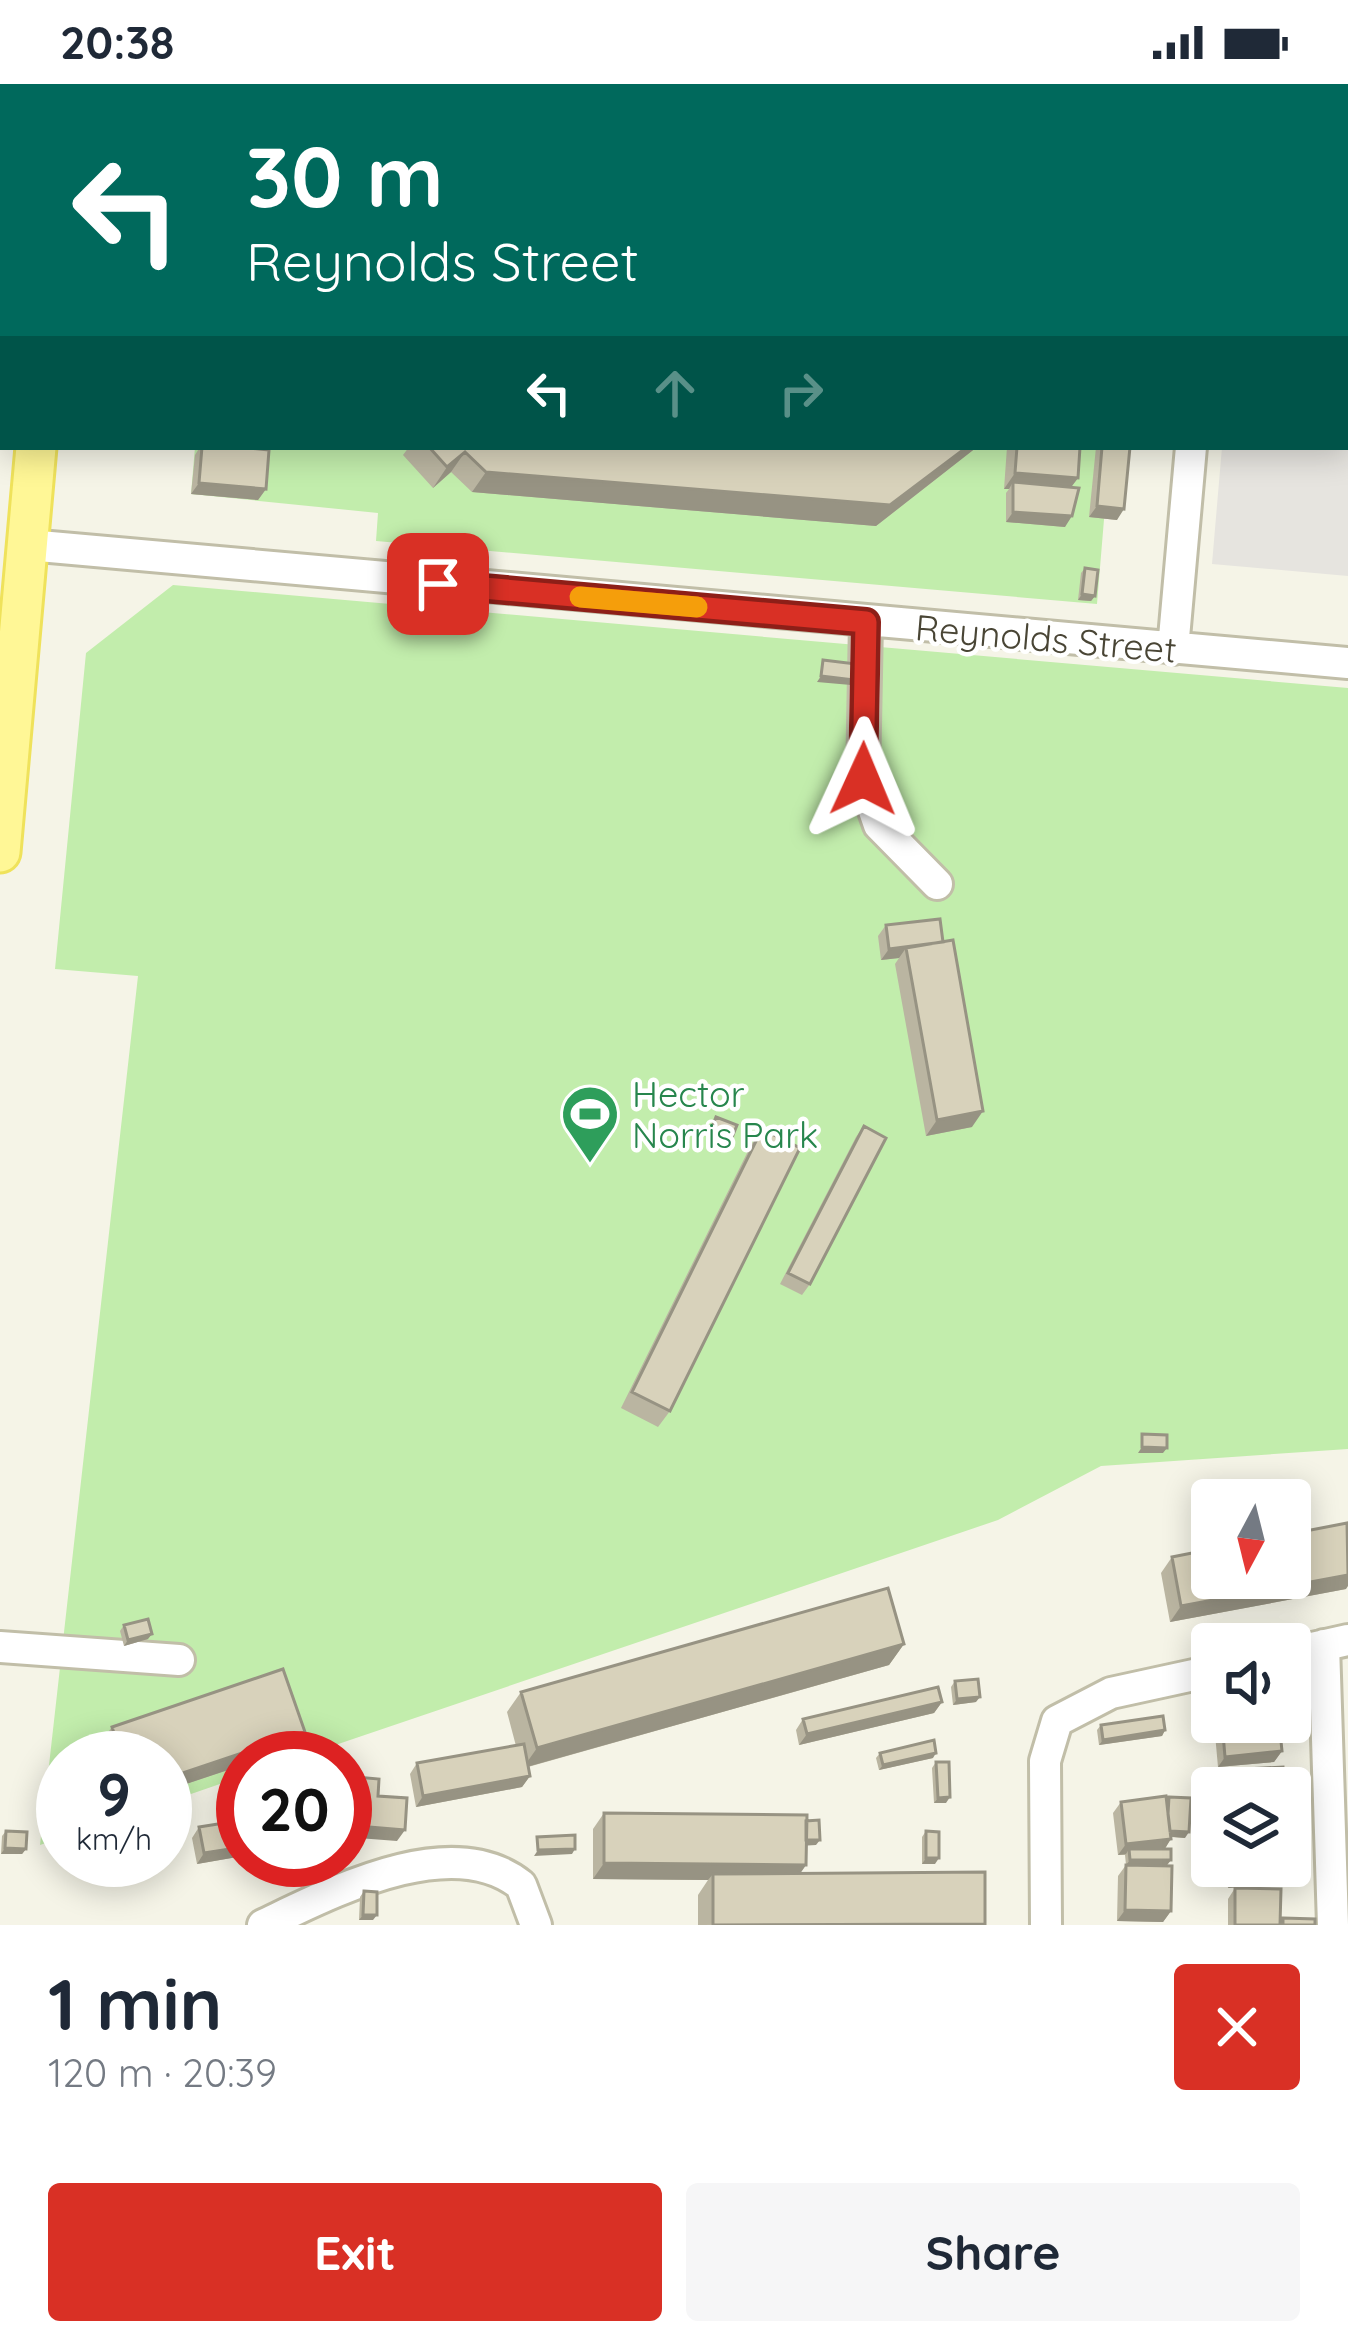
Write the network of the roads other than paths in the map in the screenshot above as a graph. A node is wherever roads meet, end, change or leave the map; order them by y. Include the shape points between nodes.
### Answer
1 (36, 450) edge
2 (1191, 450) edge
3 (28, 545) junction
4 (866, 622) junction
5 (1173, 649) junction
6 (1348, 663) edge
7 (0, 852) edge
8 (937, 884) dead end
9 (1336, 1642) edge
10 (0, 1647) edge
11 (179, 1660) dead end
12 (1191, 1676) edge
13 (263, 1925) edge
14 (536, 1925) edge
15 (1046, 1925) edge
16 (1333, 1925) edge

1 - 3 main road
2 - 5 street
3 - 4 street, Reynolds Street
3 - 7 main road
4 - 5 street, Reynolds Street
4 - 8 street via 863,779 879,825
5 - 6 street, Reynolds Street
9 - 16 street
10 - 11 street
12 - 15 street via 1085,1702 1058,1721 1045,1761
13 - 14 street via 381,1874 475,1864 520,1885

